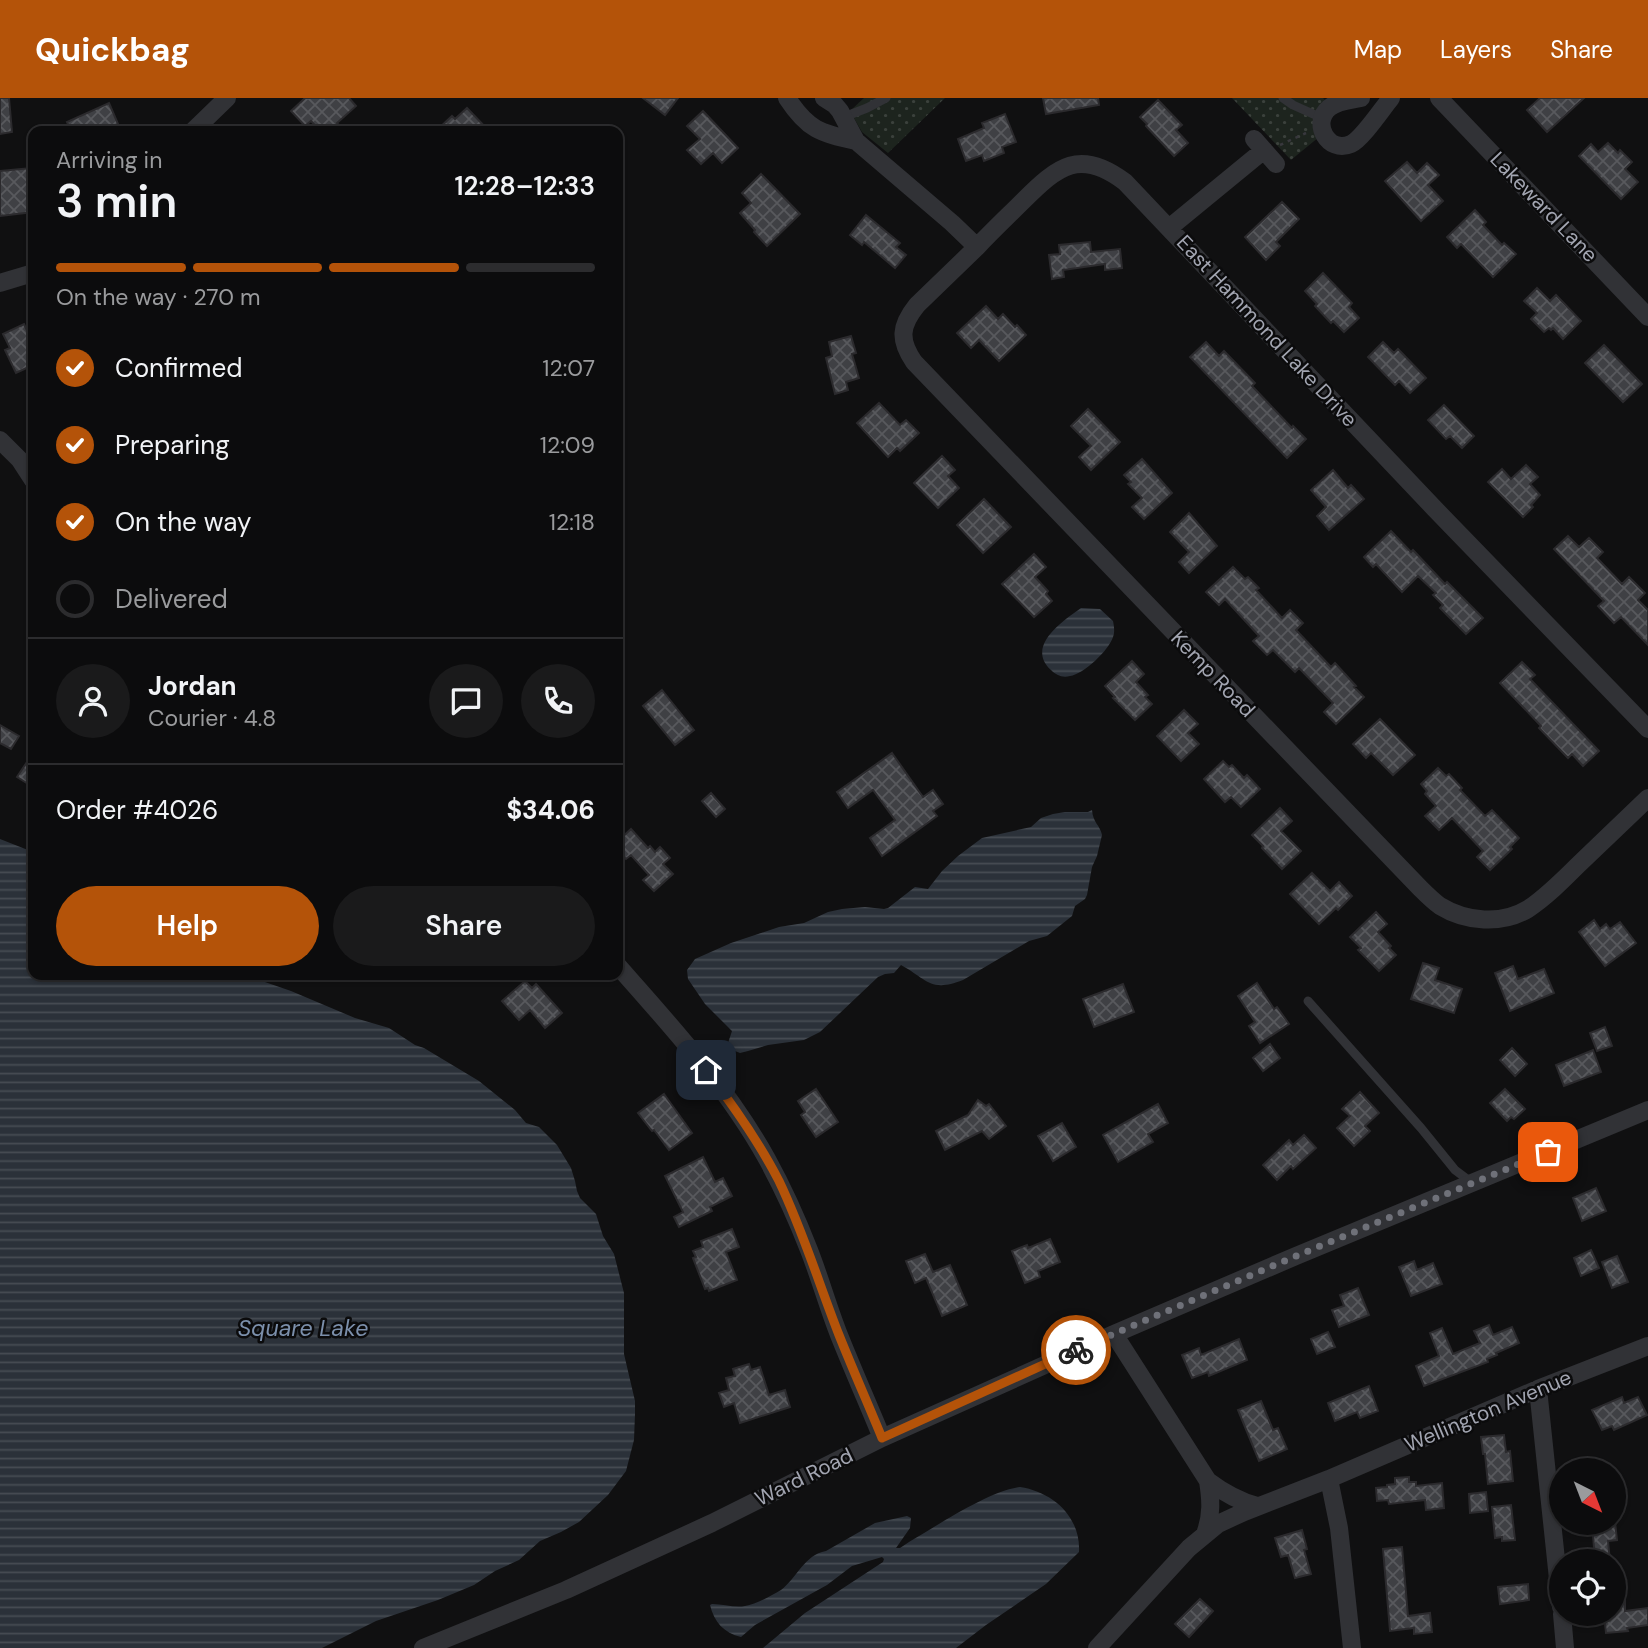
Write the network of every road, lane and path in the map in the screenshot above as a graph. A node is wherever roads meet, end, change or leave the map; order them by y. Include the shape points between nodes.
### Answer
1 (227, 98) edge
2 (787, 98) edge
3 (824, 98) edge
4 (886, 98) edge
5 (1283, 98) edge
6 (1361, 98) edge
7 (1391, 98) edge
8 (1439, 98) edge
9 (844, 117) junction
10 (1321, 122) junction
11 (198, 126) edge
12 (856, 141) junction
13 (1264, 151) joint
14 (1169, 228) junction
15 (977, 247) junction
16 (28, 275) edge
17 (0, 283) edge
18 (1648, 317) edge
19 (0, 440) edge
20 (28, 472) edge
21 (1648, 729) edge
22 (1648, 798) edge
23 (623, 971) edge
24 (1308, 1001) dead end
25 (1648, 1110) edge
26 (1472, 1184) junction
27 (1114, 1334) junction
28 (1648, 1346) edge
29 (1538, 1389) junction
30 (882, 1438) junction
31 (1329, 1479) junction
32 (1208, 1481) junction
33 (1257, 1506) junction
34 (1205, 1534) junction
35 (1555, 1549) edge
36 (1563, 1626) edge
37 (423, 1648) edge
38 (1097, 1648) edge
39 (1352, 1648) edge
40 (1565, 1648) edge

1 - 11 street
2 - 12 street via 811,126
3 - 9 street
4 - 9 lane
5 - 10 lane
6 - 10 street via 1333,105
7 - 10 street via 1352,143 1333,143 1324,135
8 - 18 street, Lakeward Lane
9 - 12 street
10 - 13 path
12 - 15 street
13 - 14 street
14 - 15 street, East Hammond Lake Drive via 1111,171 1077,164 1055,172
14 - 21 street, East Hammond Lake Drive
15 - 22 street, Kemp Road via 910,313 903,332 907,353 1438,905 1471,919 1491,920 1527,910
16 - 17 street
19 - 20 street
23 - 30 street via 706,1070 765,1155 809,1250
24 - 26 lane
25 - 26 street, Ward Road
26 - 27 street, Ward Road
27 - 30 street, Ward Road
27 - 32 street
28 - 29 street, Wellington Avenue
29 - 31 street, Wellington Avenue
29 - 35 street
30 - 37 street, Ward Road via 712,1523
31 - 33 street, Wellington Avenue
31 - 39 street
32 - 33 street via 1230,1497
32 - 34 street via 1211,1507
33 - 34 street, Wellington Avenue
34 - 38 street, Wellington Avenue
36 - 40 street

